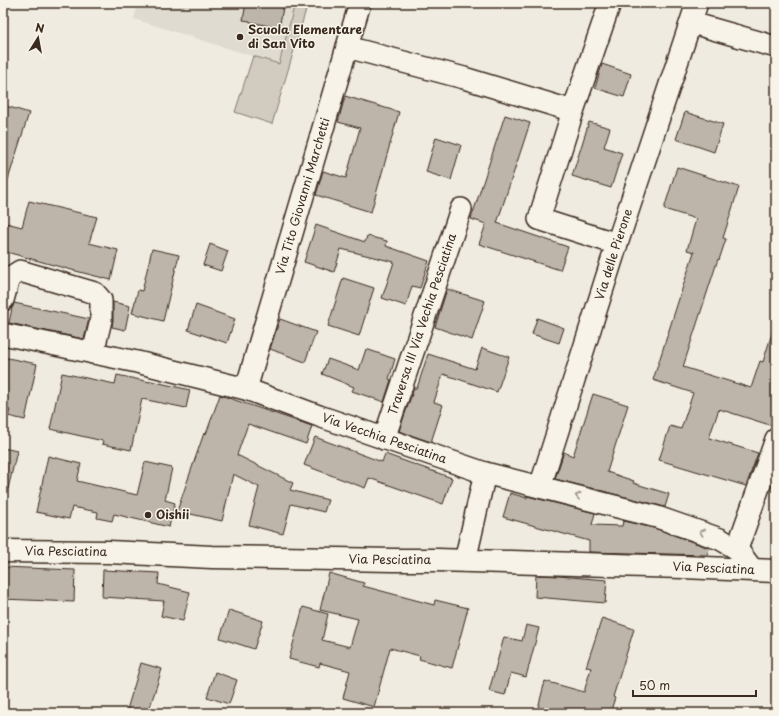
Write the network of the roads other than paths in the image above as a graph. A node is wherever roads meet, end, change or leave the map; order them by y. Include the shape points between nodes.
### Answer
1 (360, 3) edge
2 (610, 3) edge
3 (697, 3) edge
4 (692, 23) junction
5 (347, 47) junction
6 (776, 47) edge
7 (573, 111) junction
8 (461, 209) dead end
9 (617, 244) junction
10 (3, 300) edge
11 (3, 334) edge
12 (93, 353) junction
13 (246, 389) junction
14 (384, 439) junction
15 (776, 439) edge
16 (486, 473) junction
17 (540, 487) junction
18 (737, 549) junction
19 (3, 551) edge
20 (465, 561) junction
21 (752, 570) junction
22 (776, 571) edge

1 - 5 street, Via Tito Giovanni Marchetti
2 - 7 street
3 - 4 street, Via delle Pierone
4 - 6 street
4 - 9 street, Via delle Pierone
5 - 7 street via 464,78
5 - 13 street, Via Tito Giovanni Marchetti
7 - 9 street via 539,219
8 - 14 street, Traversa III Via Vechia Pesciatina
9 - 17 street, Via delle Pierone
10 - 12 street via 10,278 20,271 95,293 101,300 101,320
11 - 12 street, Via Vecchia Pesciatina
12 - 13 street, Via Vecchia Pesciatina
13 - 14 street, Via Vecchia Pesciatina
14 - 16 street, Via Vecchia Pesciatina
15 - 18 street
16 - 17 street, Via Vecchia Pesciatina
16 - 20 street
18 -> 17 street, Via Vecchia Pesciatina via 720,539 657,517
18 - 21 street, Via Vecchia Pesciatina
19 - 20 main road, Via Pesciatina
20 - 21 main road, Via Pesciatina
21 - 22 main road, Via Pesciatina

